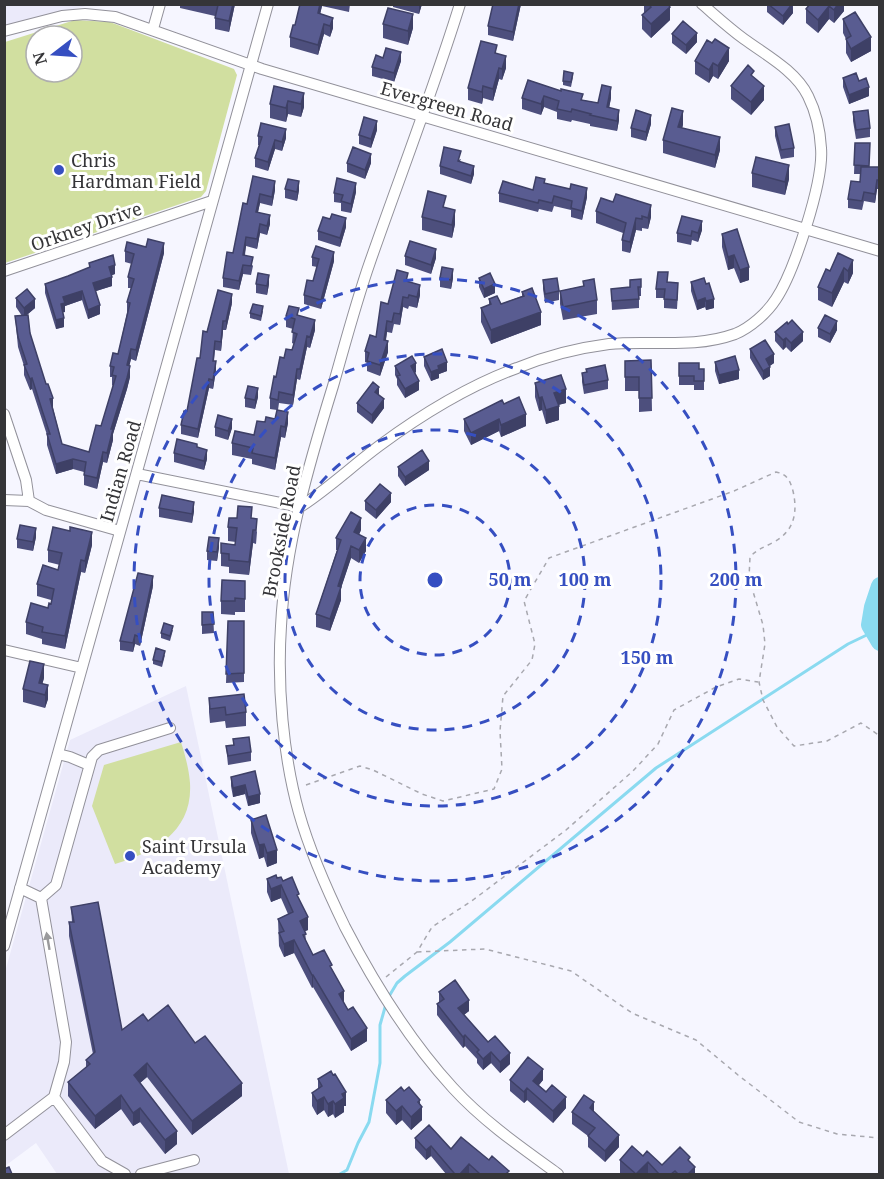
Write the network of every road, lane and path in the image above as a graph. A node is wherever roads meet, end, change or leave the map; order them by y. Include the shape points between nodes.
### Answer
1 (160, 4) edge
2 (268, 4) edge
3 (460, 4) edge
4 (702, 4) edge
5 (100, 10) edge
6 (153, 29) junction
7 (4, 31) edge
8 (252, 65) junction
9 (421, 116) junction
10 (212, 201) junction
11 (804, 229) junction
12 (879, 251) edge
13 (4, 271) edge
14 (4, 414) edge
15 (137, 474) junction
16 (4, 500) edge
17 (29, 501) junction
18 (300, 507) junction
19 (120, 531) junction
20 (4, 650) edge
21 (82, 669) junction
22 (759, 682) junction
23 (170, 728) dead end
24 (879, 736) edge
25 (58, 754) junction
26 (88, 765) junction
27 (306, 785) dead end
28 (21, 888) junction
29 (41, 898) junction
30 (4, 946) edge
31 (417, 952) junction
32 (376, 986) junction
33 (54, 1097) junction
34 (4, 1135) edge
35 (879, 1138) edge
36 (194, 1160) dead end
37 (126, 1174) edge
38 (141, 1174) edge
39 (558, 1174) edge

1 - 6 street
2 - 8 street, Indian Road
3 - 9 street, Brookside Road
4 - 11 street via 773,59 807,94 818,121 822,151
5 - 6 street, Evergreen Road
5 - 7 street, Evergreen Road
6 - 8 street, Evergreen Road
8 - 9 street, Evergreen Road
8 - 10 street, Indian Road
9 - 11 street, Evergreen Road
9 - 18 street, Brookside Road via 369,266
10 - 13 street, Orkney Drive
10 - 15 street, Indian Road
11 - 12 street, Evergreen Road
11 - 18 street via 787,281 775,301 738,333 706,342 599,346 515,368 431,411
14 - 17 street
15 - 18 street
15 - 19 street, Indian Road
16 - 17 street
17 - 19 street via 45,510
18 - 32 street, Brookside Road via 289,552 280,629 288,765 299,811 324,880
19 - 21 street, Indian Road
20 - 21 street
21 - 25 street, Indian Road
22 - 24 path via 763,700 794,746 828,741 861,723
22 - 27 path via 764,626 749,578 750,557 790,530 796,517 789,478 776,472 549,558 524,601 535,644 532,660 503,696 502,769 494,789 443,801 360,766
22 - 31 path via 739,679 674,710 658,744 633,771 566,830 432,927
23 - 26 street via 99,750
25 - 26 street
25 - 28 street, Indian Road
26 - 29 street via 56,885
28 - 29 street
28 - 30 street, Indian Road
33 -> 29 street via 66,1042
31 - 32 path
31 - 35 path via 485,949 571,971 632,1013 696,1040 799,1122 837,1134
32 - 39 street, Brookside Road via 405,1030 454,1090 507,1138
33 - 34 street
33 - 37 street via 102,1161
36 - 38 street

